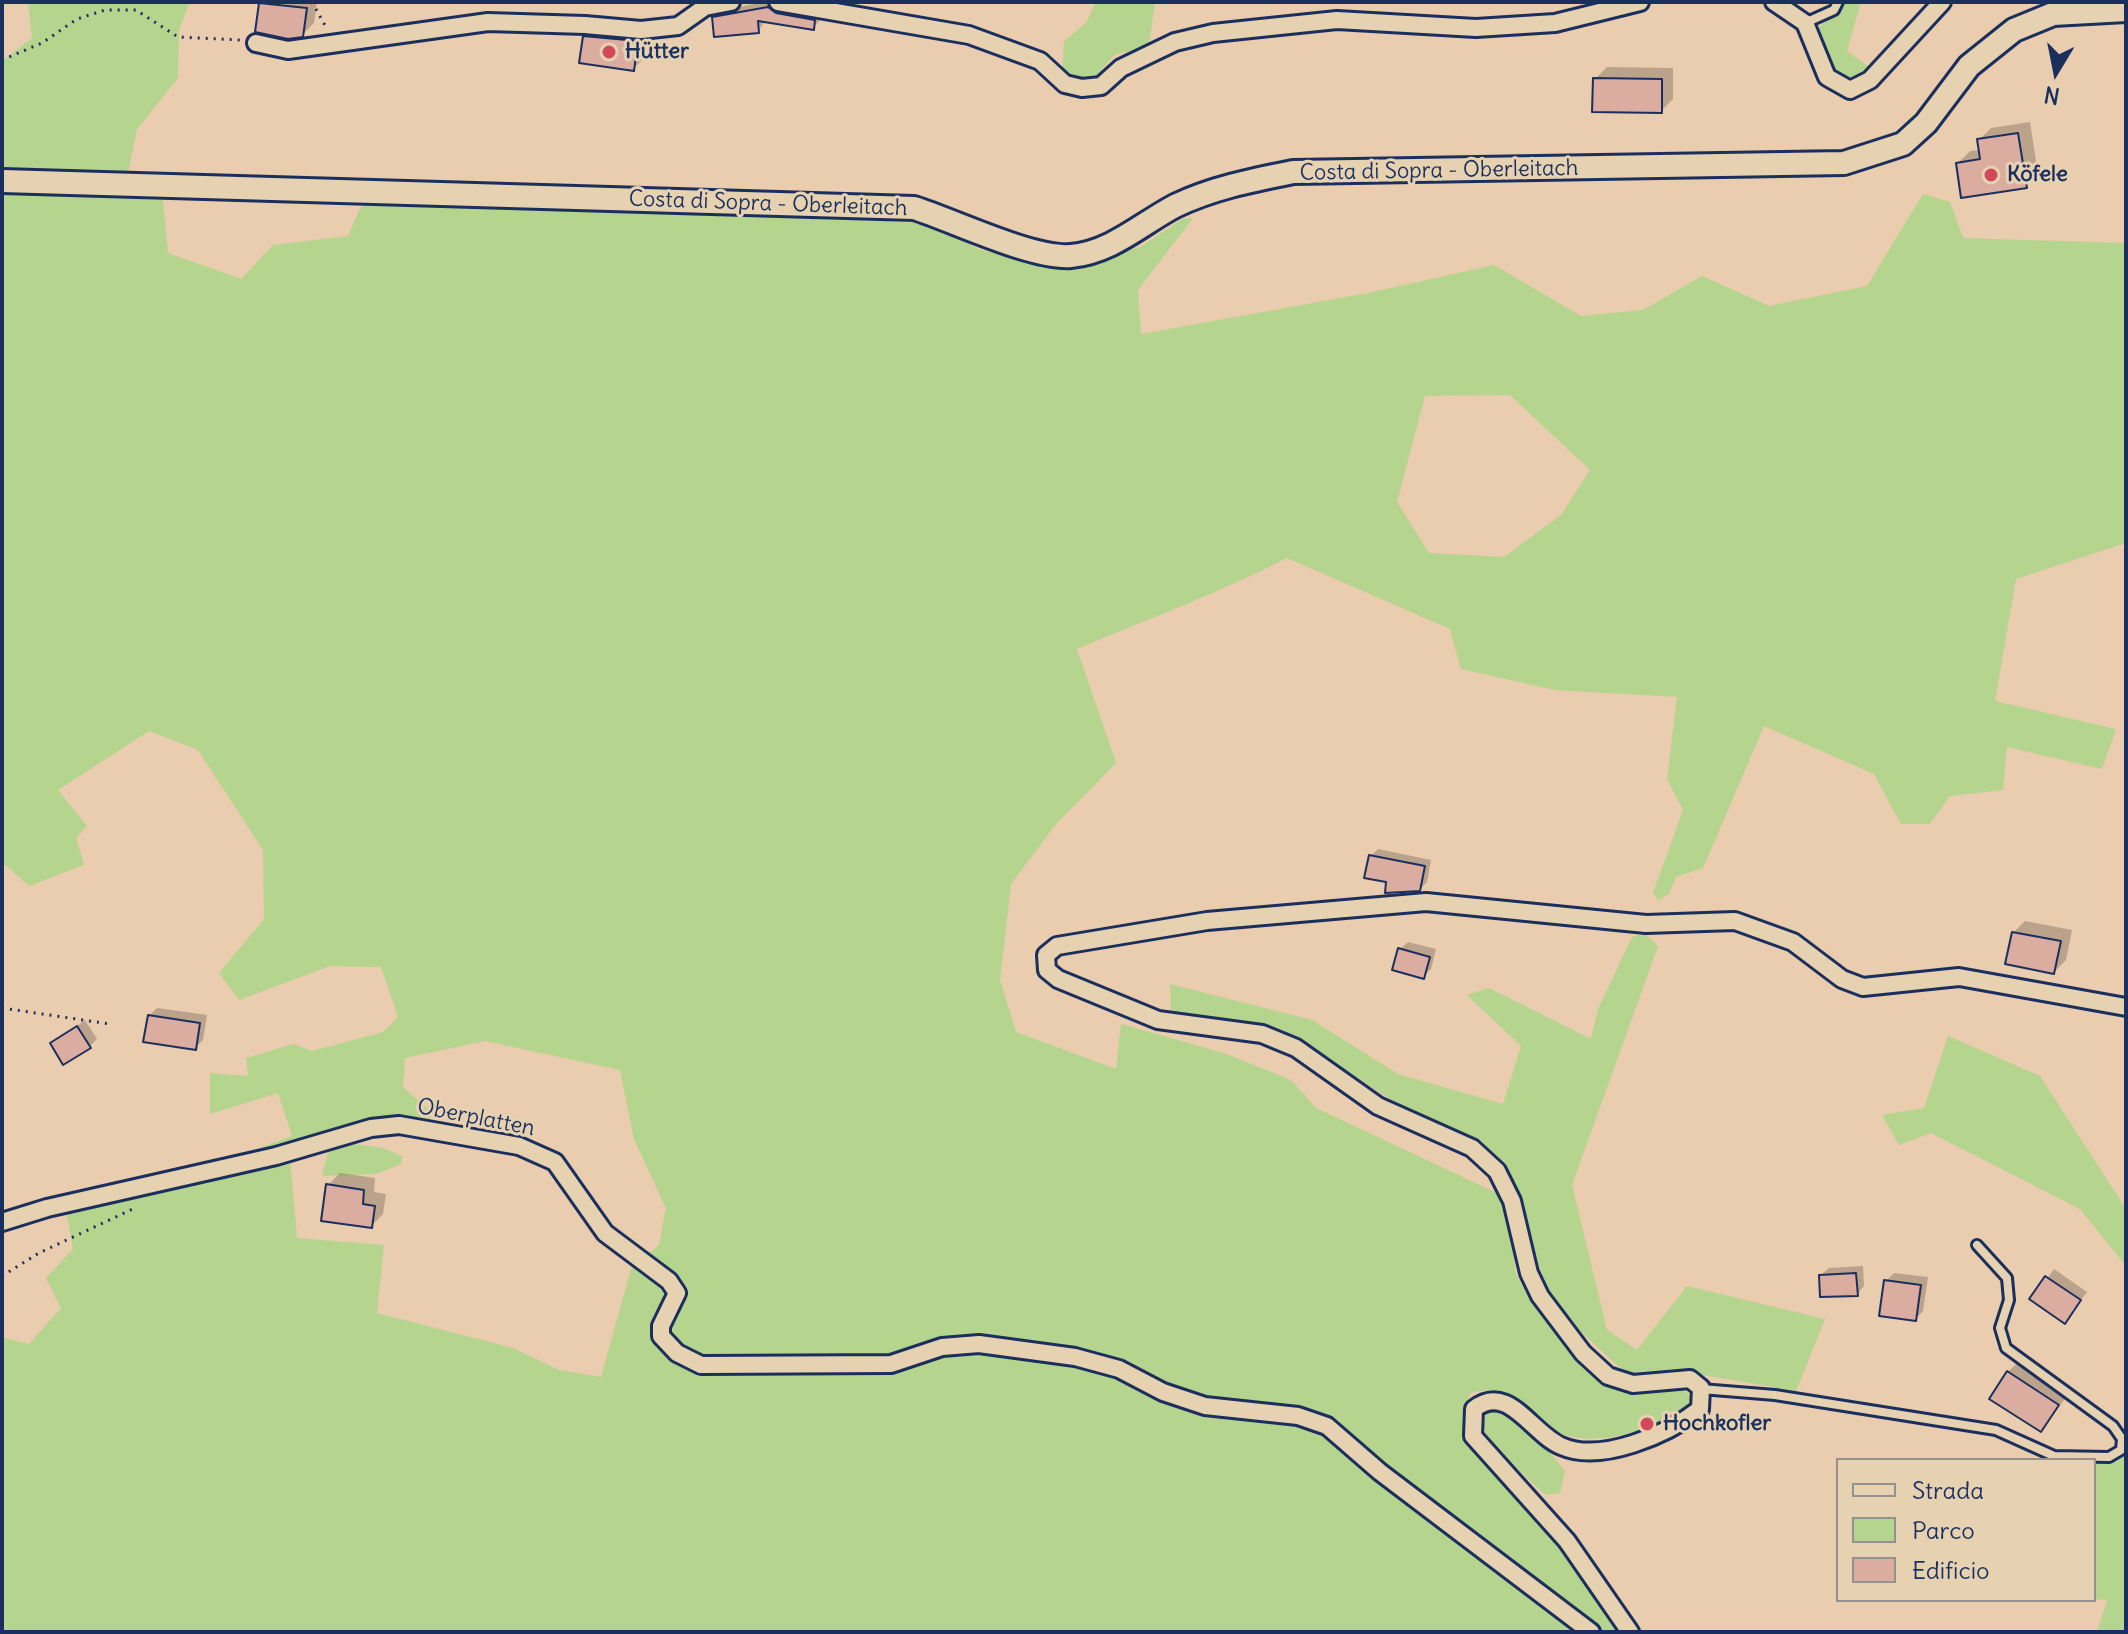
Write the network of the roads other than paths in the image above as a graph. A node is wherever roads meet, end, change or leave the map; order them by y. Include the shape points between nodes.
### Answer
1 (731, 2) edge
2 (778, 2) edge
3 (1640, 2) edge
4 (1774, 2) edge
5 (1838, 2) edge
6 (1942, 2) edge
7 (2126, 10) edge
8 (1805, 23) junction
9 (256, 43) road end
10 (2, 181) edge
11 (2126, 1007) edge
12 (2, 1222) edge
13 (1977, 1245) dead end
14 (1701, 1388) junction
15 (1591, 1632) edge
16 (1630, 1632) edge

1 - 9 street via 705,7 678,26 653,29 488,22 288,50
2 - 3 street via 969,35 1040,61 1065,84 1082,88 1101,86 1121,68 1175,42 1213,33 1337,20 1476,28 1555,23
4 - 8 street
5 - 8 lane via 1834,10
6 - 8 street via 1870,80 1850,90 1827,77
7 - 10 main road, Costa di Sopra - Oberleitach via 2053,14 2014,30 1969,66 1903,144 1844,163 1293,172 1235,184 1176,206 1114,244 1071,256 1033,251 914,208
11 - 14 street via 1959,977 1863,987 1842,979 1793,942 1735,921 1646,924 1426,902 1207,921 1057,946 1046,955 1047,970 1058,979 1130,1010 1158,1020 1262,1034 1296,1048 1378,1106 1472,1148 1497,1171 1512,1201 1529,1273 1583,1353 1608,1376 1633,1384 1690,1379
12 - 15 street, Oberplatten via 371,1128 399,1125 519,1146 555,1162 605,1233 669,1281 677,1293 661,1336 677,1353 701,1365 891,1364 942,1347 979,1344 1075,1357 1119,1369 1205,1406 1298,1416 1327,1426
13 - 14 lane via 2007,1278 2009,1300 2000,1328 2006,1348 2113,1426 2122,1439 2121,1450 2109,1457 2054,1456 1996,1430
14 - 16 street via 1700,1409 1691,1416 1608,1451 1561,1446 1497,1400 1484,1400 1474,1409 1473,1436 1567,1541

